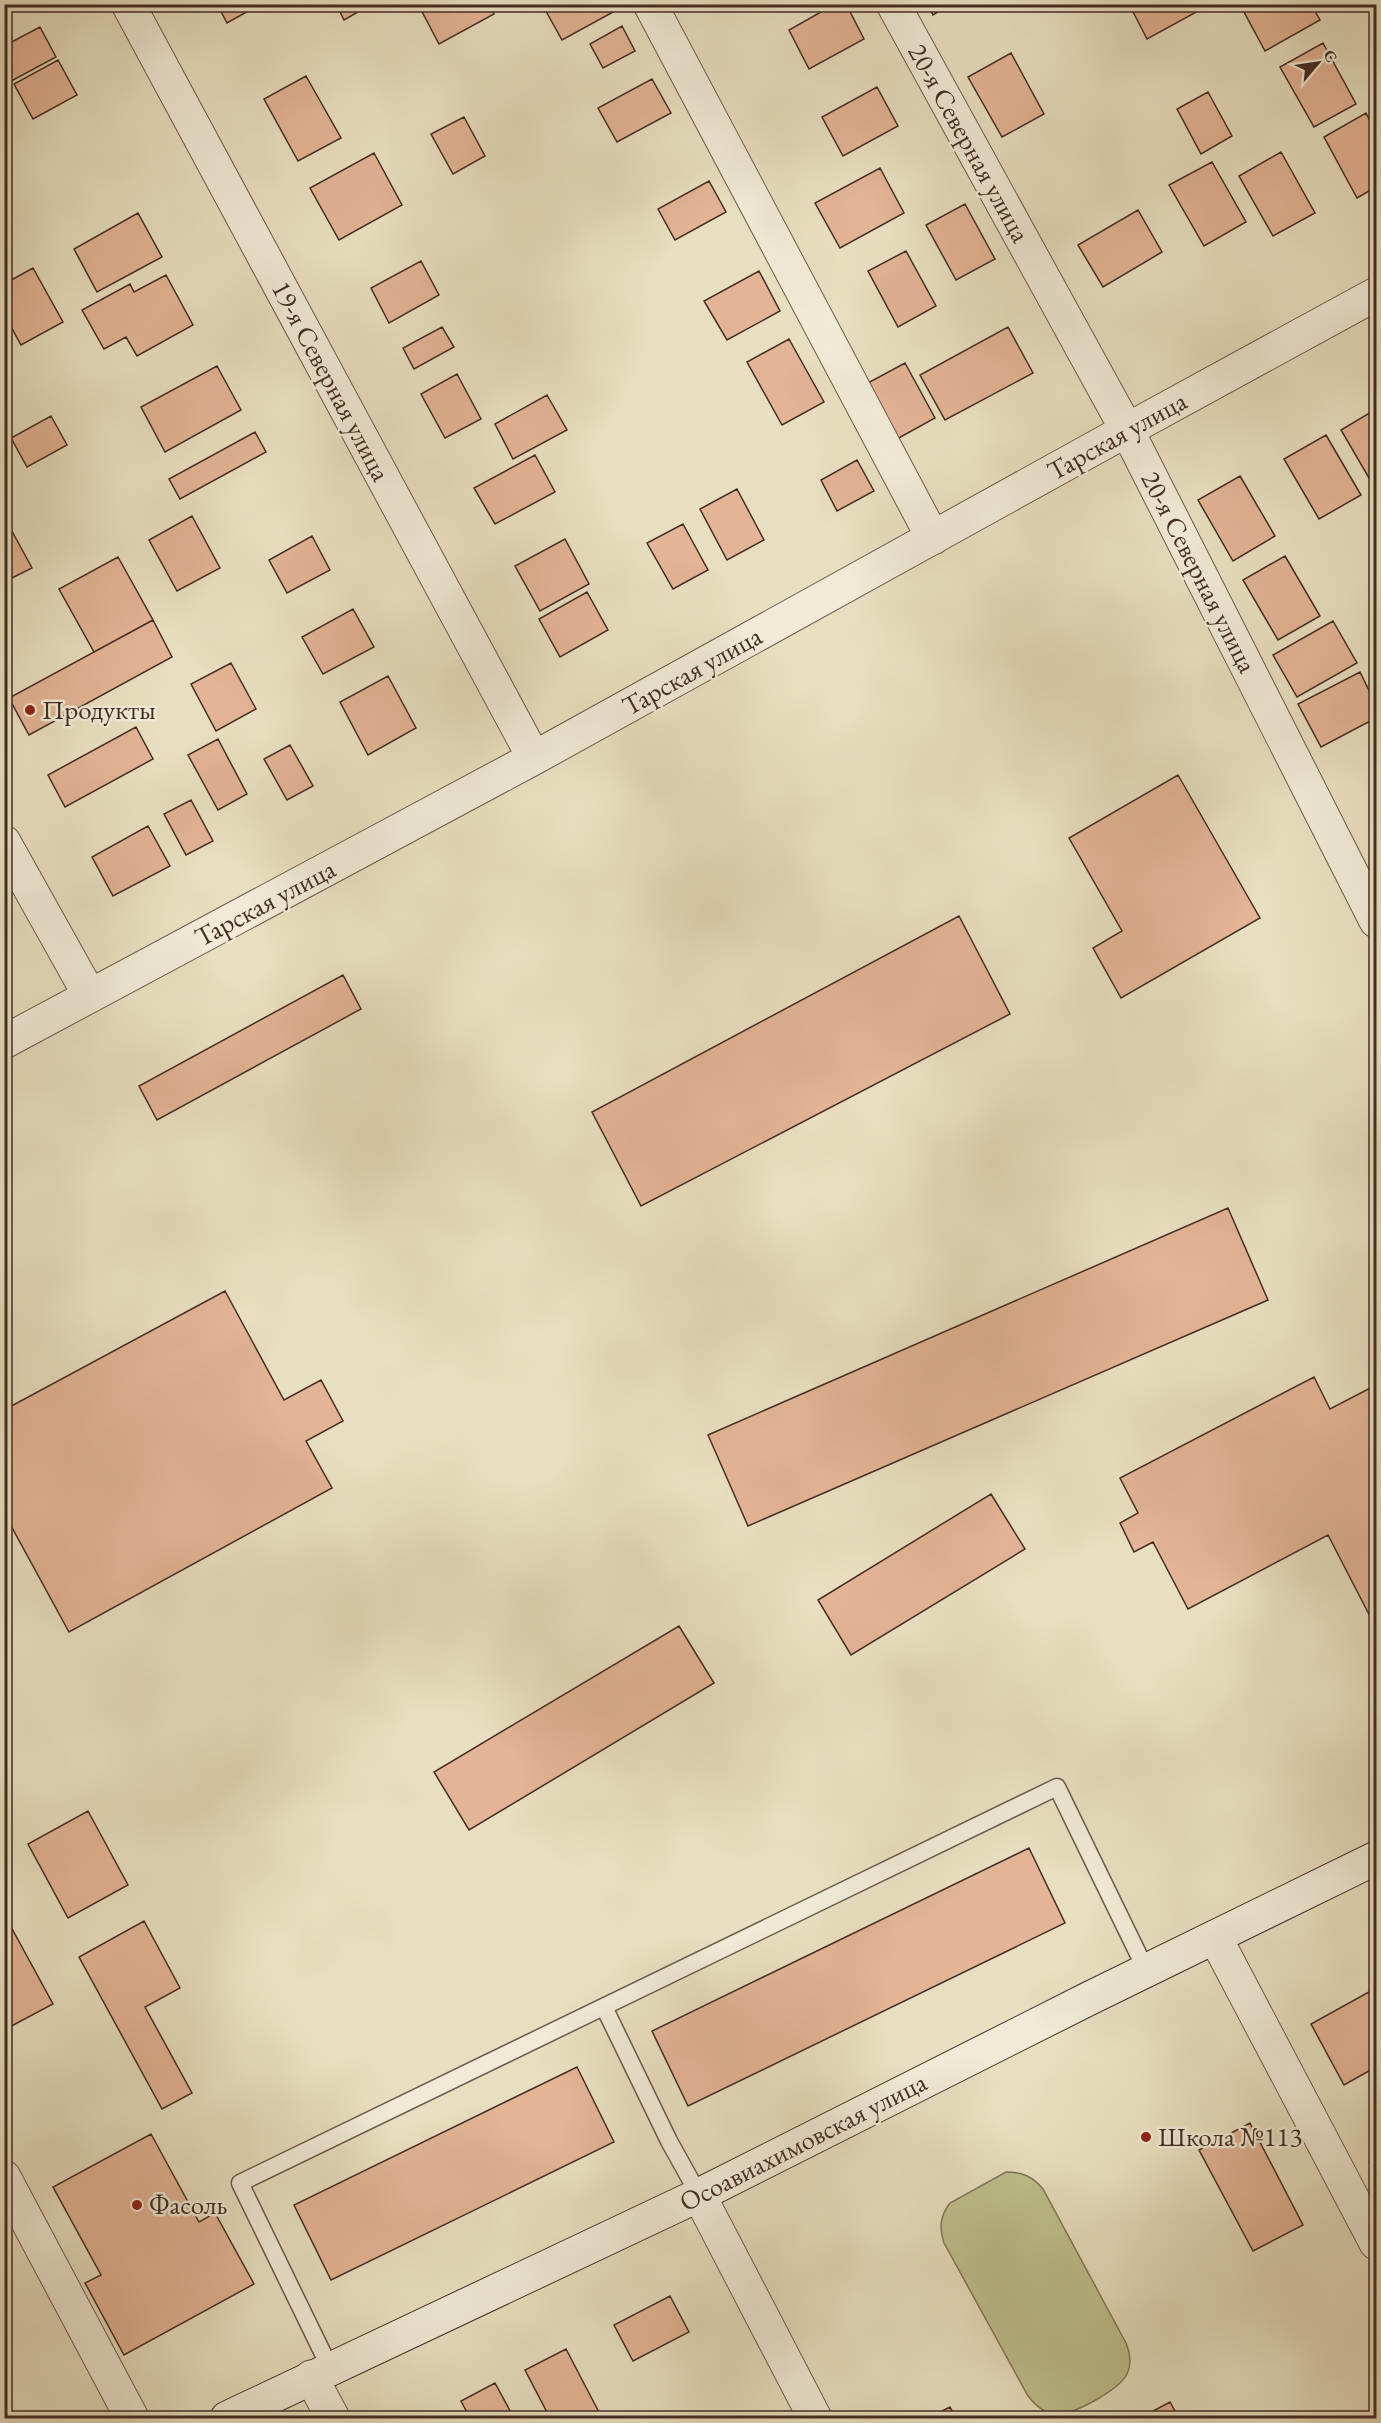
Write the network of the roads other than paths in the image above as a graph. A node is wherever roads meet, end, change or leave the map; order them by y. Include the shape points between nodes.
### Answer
1 (128, 4) edge
2 (650, 4) edge
3 (893, 4) edge
4 (1377, 294) edge
5 (1127, 430) junction
6 (933, 538) junction
7 (534, 758) junction
8 (4, 842) edge
9 (1377, 921) edge
10 (90, 996) junction
11 (4, 1042) edge
12 (1377, 1858) edge
13 (1215, 1937) junction
14 (1146, 1970) junction
15 (604, 2007) junction
16 (4, 2177) edge
17 (699, 2195) junction
18 (1377, 2243) edge
19 (321, 2373) junction
20 (244, 2415) edge
21 (132, 2418) edge
22 (333, 2418) edge
23 (815, 2418) edge

1 - 7 street, 19-я Северная улица
2 - 6 street
3 - 5 street, 20-я Северная улица
4 - 5 street, Тарская улица
5 - 6 street, Тарская улица
5 - 9 street, 20-я Северная улица
6 - 7 street, Тарская улица
7 - 10 street, Тарская улица
8 - 10 street
10 - 11 street, Тарская улица
12 - 13 street, Осоавиахимовская улица
13 - 14 street, Осоавиахимовская улица
13 - 18 street
14 - 15 lane via 1057,1787
14 - 17 street, Осоавиахимовская улица
15 - 17 lane
15 - 19 lane via 240,2183
16 - 21 street
17 - 19 street, Осоавиахимовская улица
17 - 23 street
19 - 20 street, Осоавиахимовская улица
19 - 22 street

